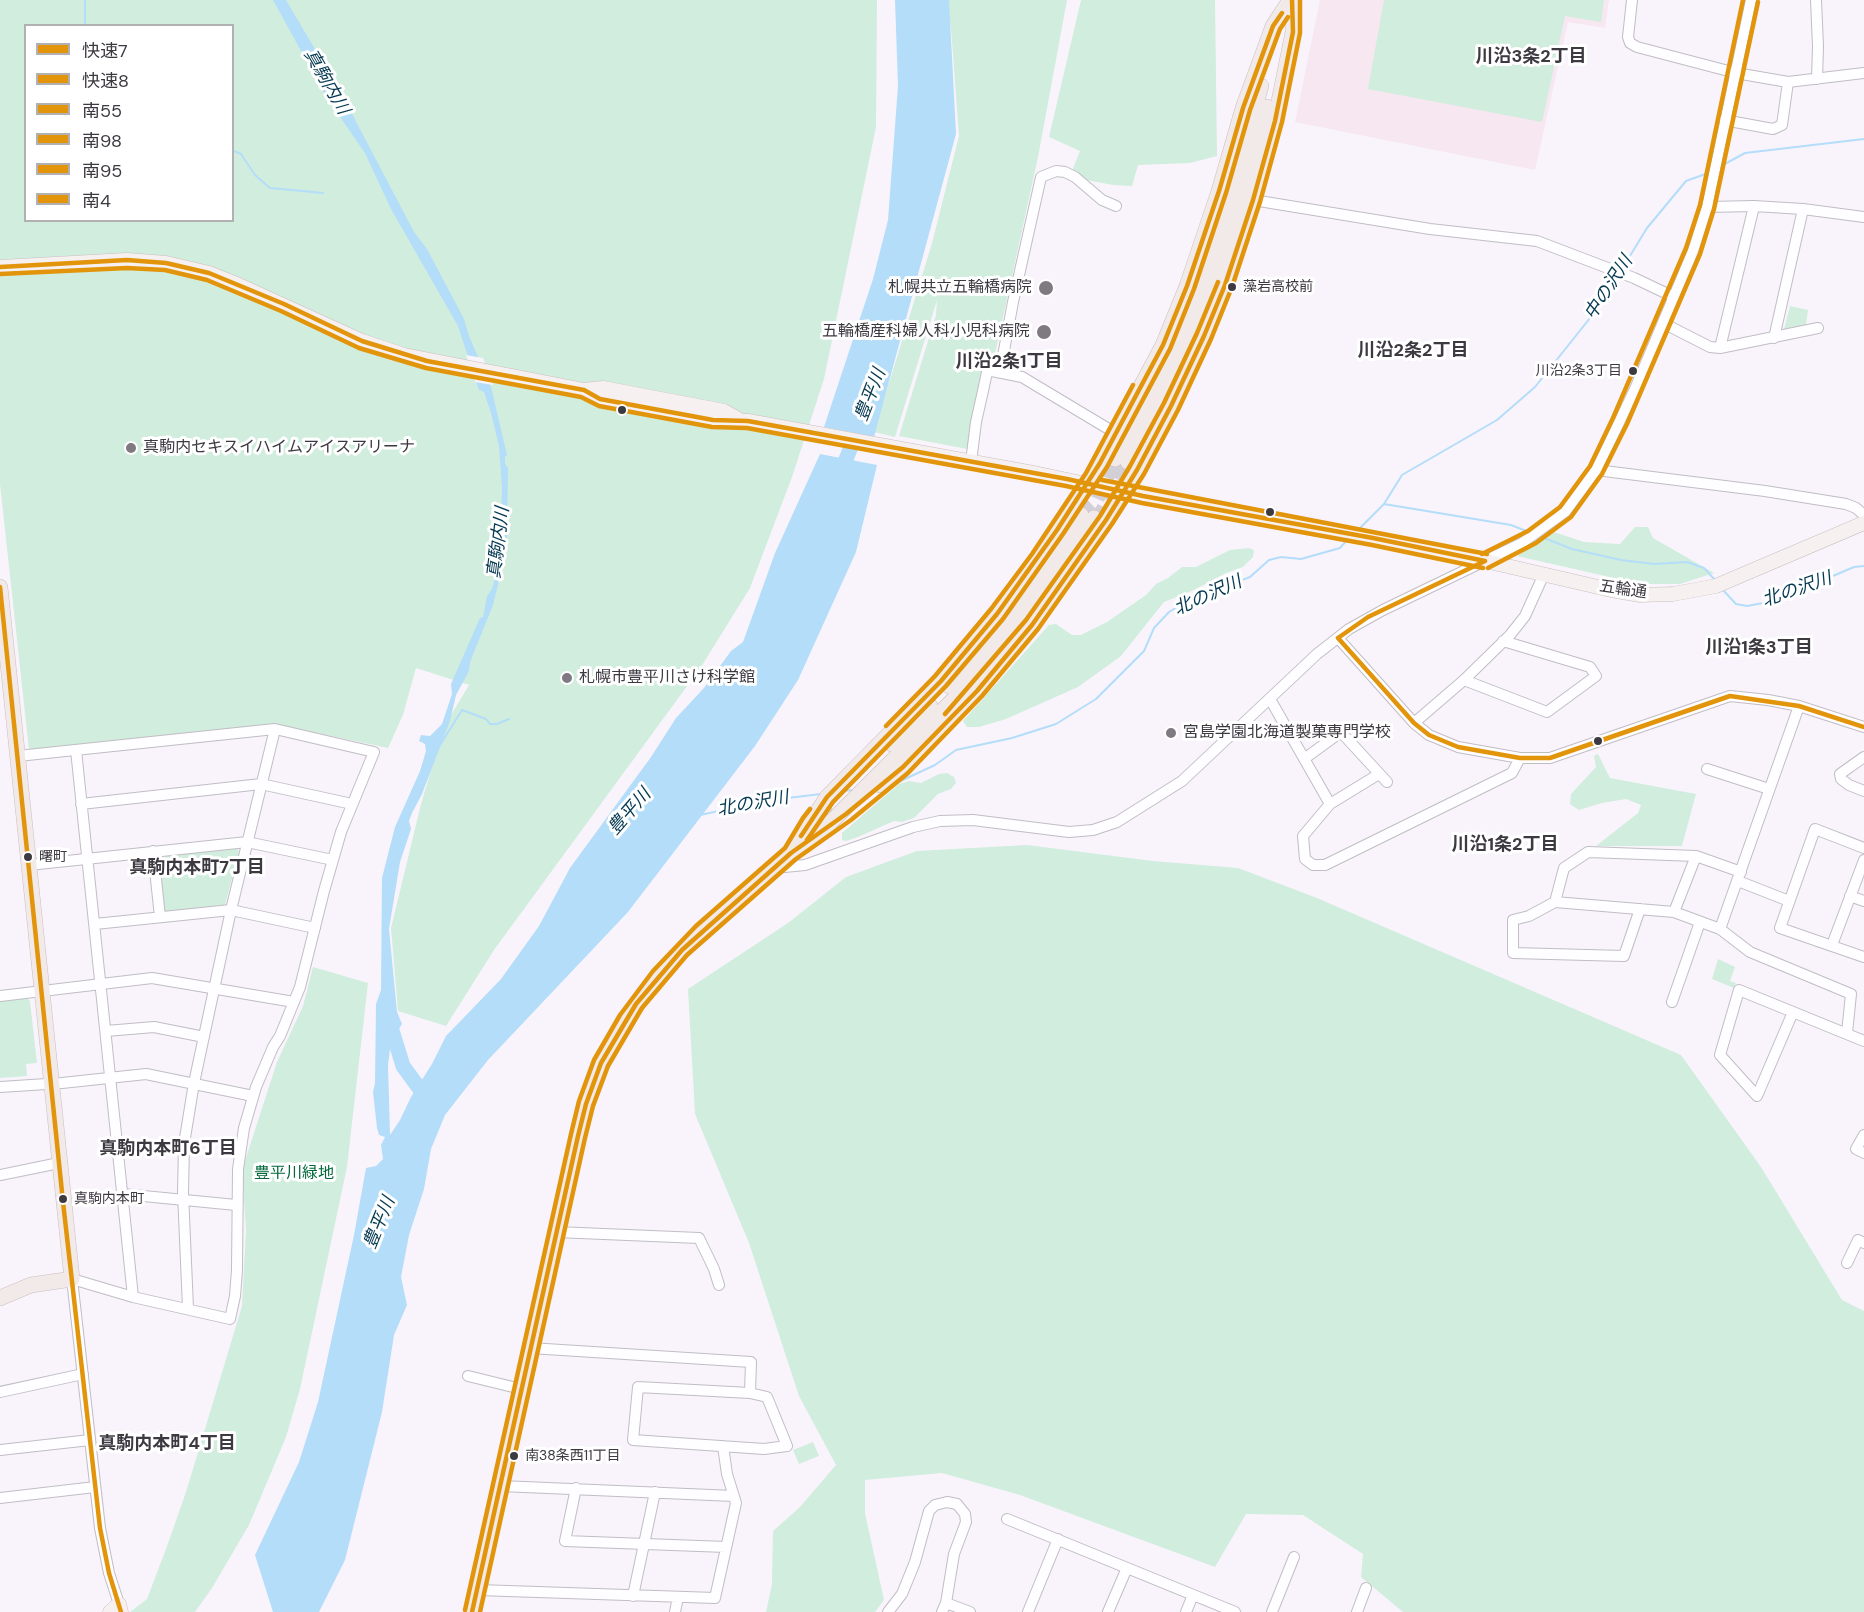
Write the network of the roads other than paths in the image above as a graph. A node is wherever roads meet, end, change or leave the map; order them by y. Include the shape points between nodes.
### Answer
1 (1632, 0) edge
2 (1751, 0) edge
3 (1816, 0) edge
4 (1290, 4) edge
5 (1736, 73) junction
6 (1864, 73) edge
7 (1864, 78) edge
8 (1817, 79) junction
9 (1788, 82) junction
10 (1725, 120) junction
11 (1253, 200) junction
12 (1754, 206) junction
13 (1116, 207) dead end
14 (1707, 207) junction
15 (1803, 209) junction
16 (1864, 217) edge
17 (0, 267) edge
18 (1674, 297) junction
19 (1663, 323) junction
20 (1818, 328) dead end
21 (1774, 338) junction
22 (1720, 348) junction
23 (1000, 372) junction
24 (1117, 434) junction
25 (1122, 460) tunnel mouth
26 (971, 462) junction
27 (1596, 470) junction
28 (1086, 484) junction
29 (1123, 492) junction
30 (1864, 515) edge
31 (1864, 522) edge
32 (1485, 561) junction
33 (1544, 574) junction
34 (0, 586) edge
35 (2, 632) edge
36 (1338, 638) junction
37 (1503, 641) junction
38 (1464, 680) junction
39 (1270, 699) junction
40 (1799, 706) junction
41 (1414, 723) junction
42 (1864, 727) edge
43 (275, 729) junction
44 (76, 750) junction
45 (18, 756) junction
46 (1864, 757) edge
47 (1520, 758) junction
48 (1304, 759) junction
49 (1707, 769) dead end
50 (261, 784) junction
51 (1769, 789) junction
52 (1864, 791) edge
53 (854, 802) junction
54 (81, 804) junction
55 (352, 804) junction
56 (1330, 804) junction
57 (821, 809) junction
58 (247, 842) junction
59 (1864, 848) edge
60 (153, 851) junction
61 (791, 853) junction
62 (1695, 856) junction
63 (87, 859) junction
64 (333, 860) junction
65 (1864, 860) edge
66 (29, 865) junction
67 (774, 868) junction
68 (1739, 877) junction
69 (1850, 896) junction
70 (1789, 901) junction
71 (1864, 901) edge
72 (1555, 902) junction
73 (1640, 909) junction
74 (231, 910) junction
75 (1674, 912) junction
76 (160, 917) junction
77 (1700, 922) junction
78 (94, 924) junction
79 (315, 928) junction
80 (1720, 930) junction
81 (1832, 945) junction
82 (1864, 957) edge
83 (101, 983) junction
84 (215, 988) junction
85 (41, 990) junction
86 (0, 996) edge
87 (294, 1002) junction
88 (1672, 1002) dead end
89 (1793, 1012) junction
90 (106, 1031) junction
91 (1847, 1033) junction
92 (204, 1037) junction
93 (1864, 1041) edge
94 (111, 1078) junction
95 (51, 1083) junction
96 (194, 1083) junction
97 (0, 1087) edge
98 (253, 1096) junction
99 (1864, 1135) edge
100 (1864, 1153) edge
101 (59, 1163) junction
102 (0, 1175) edge
103 (123, 1194) junction
104 (184, 1200) junction
105 (236, 1204) junction
106 (556, 1232) junction
107 (1864, 1243) edge
108 (1847, 1263) dead end
109 (72, 1279) junction
110 (719, 1284) dead end
111 (134, 1297) junction
112 (0, 1298) edge
113 (188, 1308) junction
114 (530, 1348) junction
115 (83, 1374) junction
116 (468, 1376) dead end
117 (521, 1389) junction
118 (0, 1392) edge
119 (750, 1393) junction
120 (90, 1440) junction
121 (723, 1446) junction
122 (0, 1450) edge
123 (501, 1486) junction
124 (95, 1487) junction
125 (576, 1488) junction
126 (655, 1492) junction
127 (734, 1496) junction
128 (0, 1498) edge
129 (1007, 1519) dead end
130 (1058, 1539) junction
131 (645, 1545) junction
132 (726, 1547) junction
133 (1294, 1557) dead end
134 (1127, 1568) junction
135 (1366, 1588) dead end
136 (478, 1590) junction
137 (1192, 1595) junction
138 (633, 1596) junction
139 (678, 1597) junction
140 (944, 1607) edge
141 (117, 1609) edge
142 (472, 1612) edge
143 (675, 1612) edge
144 (888, 1612) edge
145 (969, 1612) edge
146 (1028, 1612) edge
147 (1108, 1612) edge
148 (1186, 1612) edge
149 (1235, 1612) edge
150 (1272, 1612) edge
151 (1357, 1612) edge

1 - 5 street via 1630,43
2 - 5 street
3 - 8 street
4 - 11 highway via 1293,32 1275,121
4 - 24 highway via 1274,26 1243,108 1187,286
4 - 25 highway via 1283,50 1227,245 1171,381
5 - 9 street
5 - 10 street
6 - 7 street
6 - 8 street
8 - 9 street
9 - 10 street via 1782,125 1773,129
10 - 14 street
11 - 18 street via 1430,229 1536,241
11 - 29 highway via 1204,336
12 - 14 street
12 - 15 street
12 - 22 street
13 - 23 street via 1065,172 1041,177
14 - 18 street
15 - 16 street
15 - 21 street
17 - 26 main road via 127,260 166,263 209,273 362,341 404,355 584,390 603,388 724,411 740,420
18 - 19 street
19 - 22 street via 1710,347
19 - 27 street
20 - 21 street
21 - 22 street
23 - 24 street via 1022,377
23 - 26 street via 987,372
24 - 28 highway
26 - 28 main road
27 - 30 street via 1823,500 1846,504
27 - 32 street via 1565,512
28 - 29 main road
28 - 57 highway via 997,614 941,681 827,797
29 - 32 main road, 五輪通
29 - 53 highway via 1032,625 983,684 903,767
31 - 33 main road, 五輪通 via 1716,586 1689,592 1640,595
32 - 33 main road, 五輪通
32 - 36 street via 1368,617
33 - 37 street via 1525,616
34 - 35 highway
35 - 45 highway
36 - 39 street
36 - 41 street
37 - 38 street
37 - 38 street via 1590,667 1596,676 1547,712
38 - 41 street
39 - 48 street
39 - 67 street via 1182,781 1126,818 1105,827 1069,832 973,820 940,821 805,865
40 - 42 street
40 - 47 street via 1730,696 1550,758
40 - 51 street
41 - 47 street via 1443,743
43 - 44 street
43 - 50 street
43 - 55 street via 374,752
44 - 45 street
44 - 54 street
45 - 66 highway
46 - 52 street via 1840,774 1849,785
47 - 56 street via 1512,773 1325,865 1313,865 1305,859 1303,836
48 - 56 street
48 - 56 street via 1341,732 1383,778
49 - 51 street
50 - 54 street
50 - 55 street
50 - 58 street
51 - 68 street
53 - 57 highway via 1016,627 1059,570 1088,516 944,692
53 - 61 highway
54 - 63 street
55 - 64 street
57 - 61 highway via 808,822
58 - 60 street
58 - 64 street
58 - 74 street
59 - 70 street via 1815,829
60 - 63 street
60 - 76 street
61 - 67 highway
62 - 68 street
62 - 72 street via 1588,852 1564,868
62 - 75 street
63 - 66 street
63 - 78 street
64 - 79 street
65 - 69 street
66 - 85 highway
67 - 106 highway via 668,964 626,1019 590,1090
68 - 70 street
68 - 80 street
69 - 71 street
69 - 81 street
70 - 81 street via 1780,928
72 - 73 street
72 - 73 street via 1513,920 1513,953 1624,956
73 - 75 street
74 - 76 street
74 - 79 street
74 - 84 street
75 - 77 street
76 - 78 street
77 - 80 street
77 - 88 street
78 - 83 street
79 - 87 street
80 - 91 street via 1750,952 1851,994
81 - 82 street
83 - 84 street via 152,978
83 - 85 street
83 - 90 street
84 - 87 street
84 - 92 street
85 - 86 street
85 - 95 highway
87 - 98 street
89 - 89 street via 1783,1033 1756,1096 1720,1055 1739,990
89 - 91 street
90 - 92 street via 154,1027
90 - 94 street
91 - 93 street
92 - 96 street
94 - 95 street
94 - 96 street via 146,1074
94 - 103 street
95 - 97 street
95 - 101 highway
96 - 98 street
96 - 104 street via 184,1144
98 - 105 street via 238,1169
99 - 100 street via 1856,1149
101 - 102 street
101 - 109 highway
103 - 104 street
103 - 111 street
104 - 105 street
104 - 113 street
105 - 113 street via 237,1270 230,1319
106 - 110 street via 699,1238
106 - 114 highway
107 - 108 street via 1858,1240
109 - 111 street
109 - 112 highway via 38,1283
109 - 115 street
111 - 113 street
114 - 117 highway
114 - 119 street via 751,1362
115 - 118 street
115 - 120 street
116 - 117 street
117 - 123 highway
119 - 121 street via 767,1397 787,1446
119 - 121 street via 638,1387 633,1440
120 - 122 street
120 - 124 street
121 - 127 street
123 - 125 street
123 - 136 highway
124 - 128 street
124 - 141 street
125 - 126 street
125 - 131 street via 565,1541
126 - 127 street
126 - 131 street
127 - 132 street via 736,1503
129 - 130 street
130 - 134 street
130 - 146 street
131 - 132 street
131 - 138 street
132 - 139 street via 715,1598
133 - 150 street
134 - 137 street
134 - 147 street
135 - 151 street
136 - 138 street
136 - 142 highway
137 - 148 street
137 - 149 street
138 - 139 street
139 - 143 street
140 - 144 street via 954,1554 966,1522 957,1504 947,1503 928,1511 915,1562 902,1594
140 - 145 street

